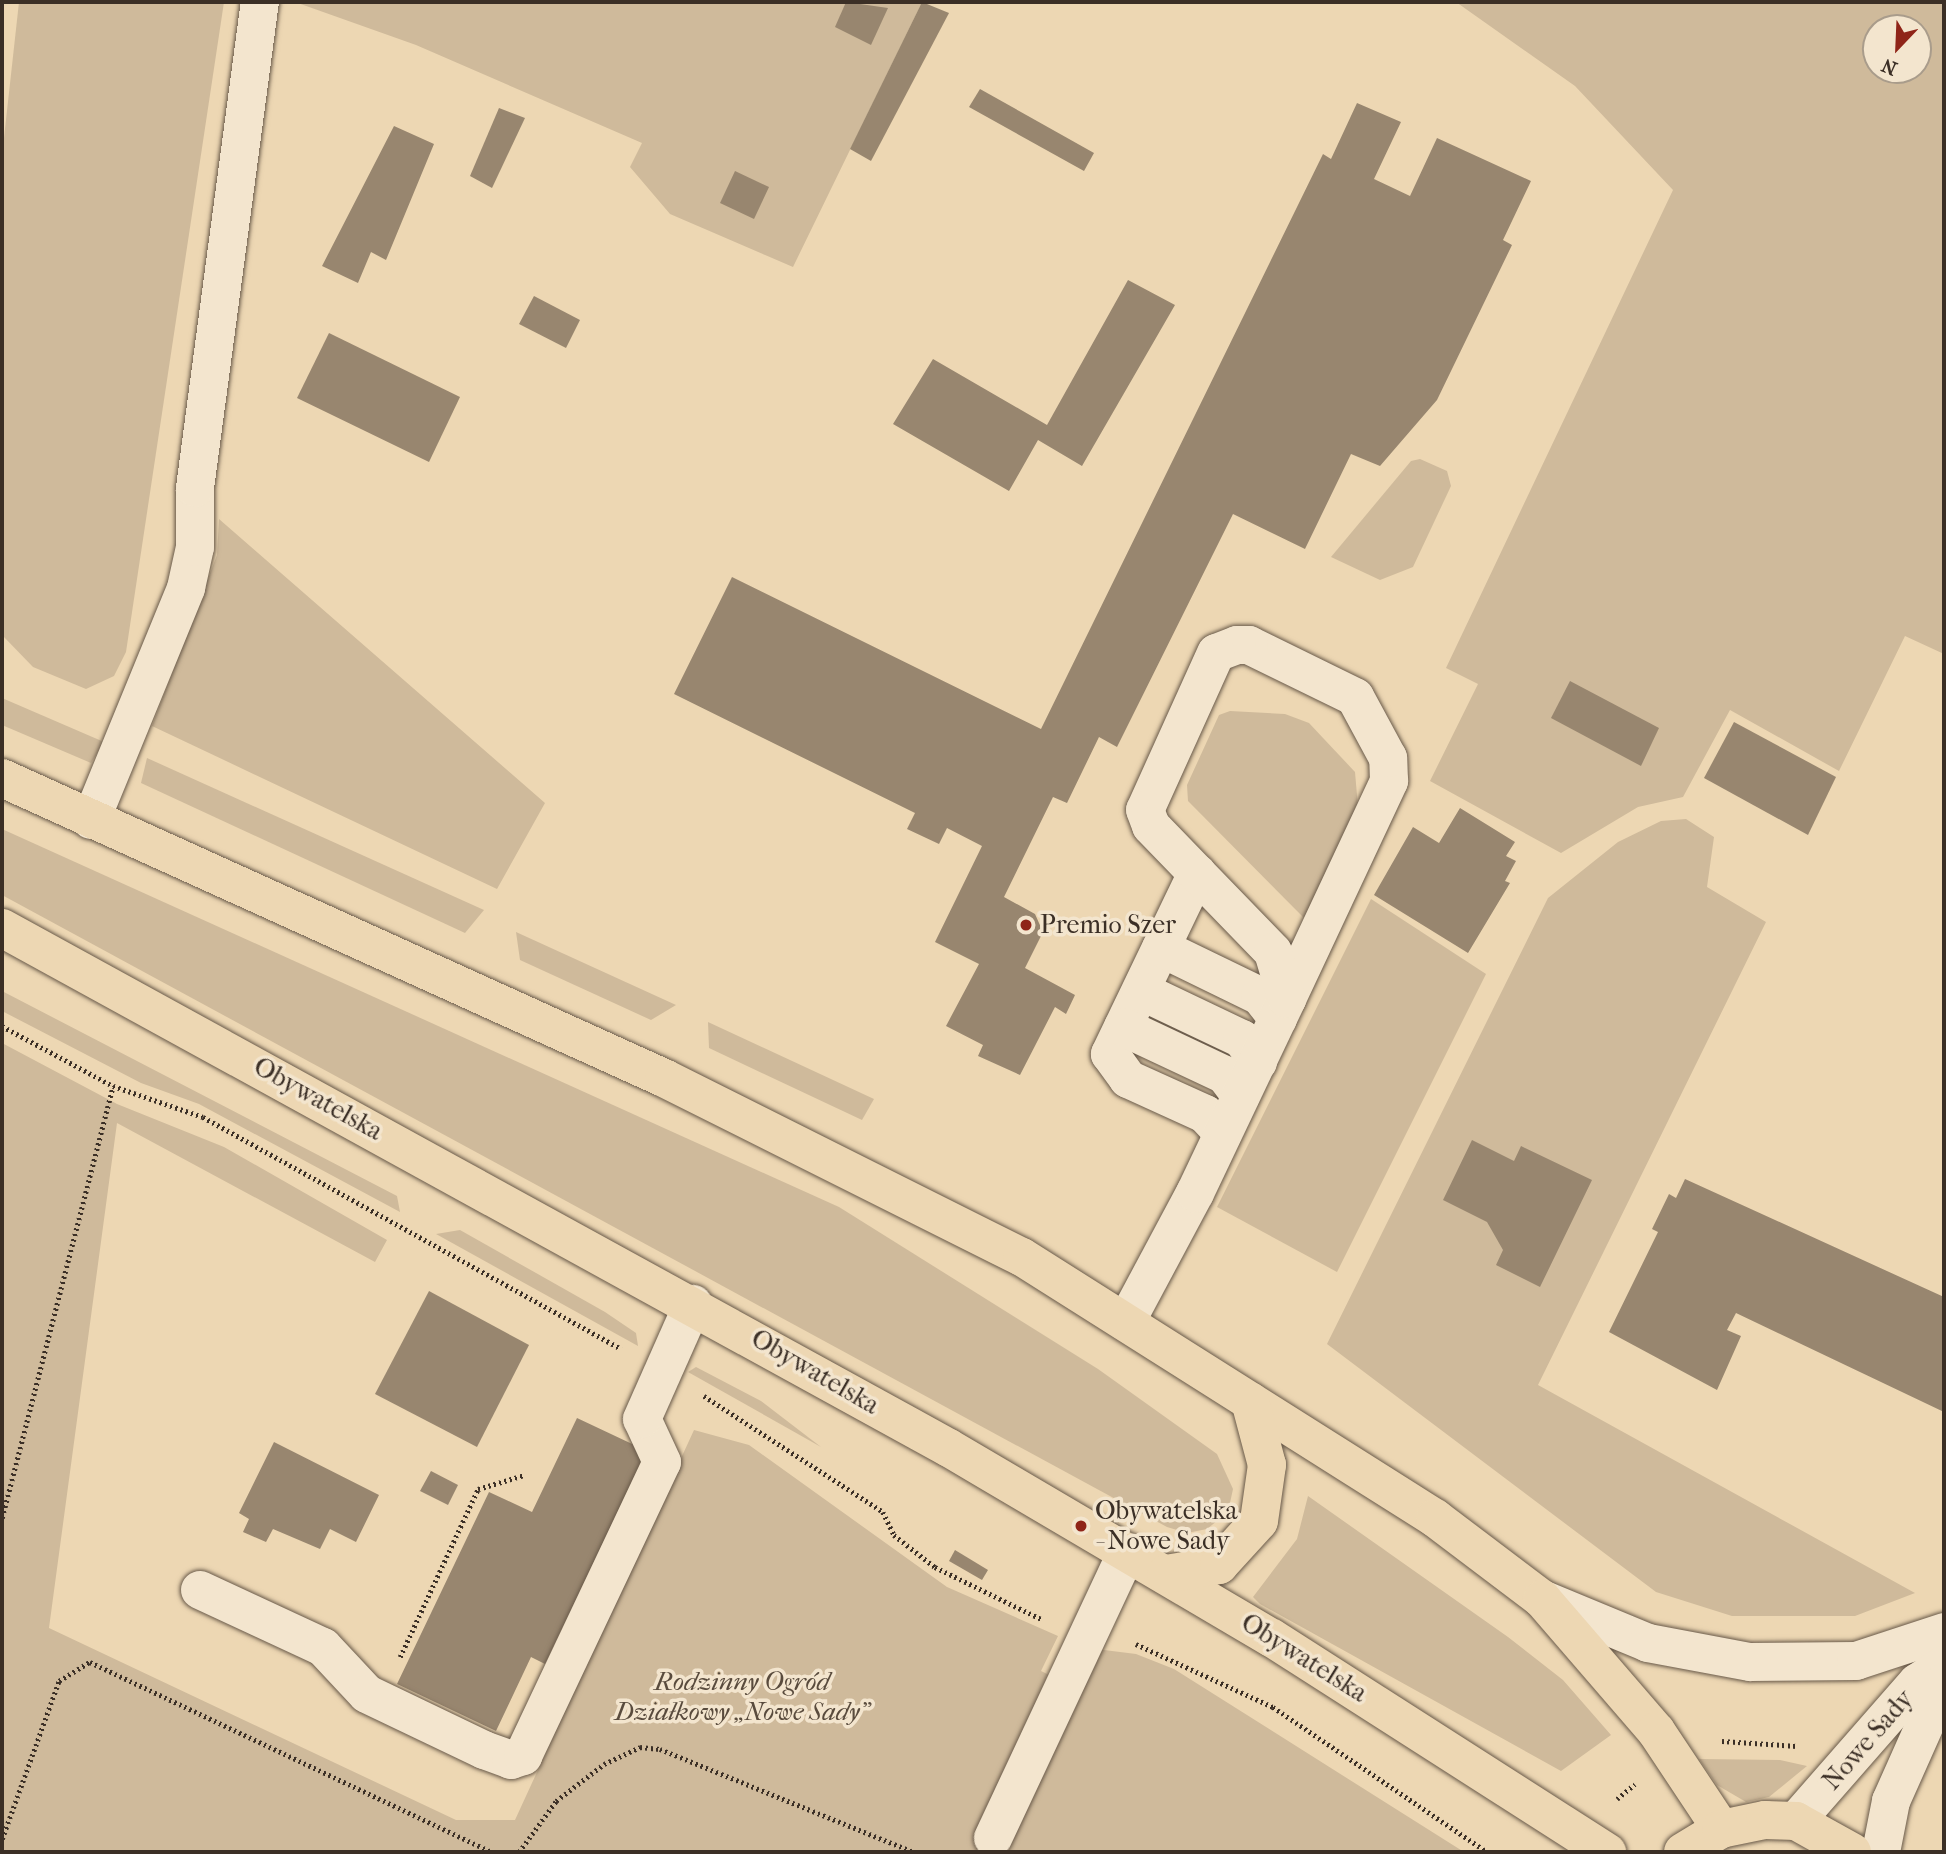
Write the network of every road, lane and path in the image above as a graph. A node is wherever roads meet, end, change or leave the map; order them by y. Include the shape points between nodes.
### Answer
1 (260, 2) edge
2 (2, 778) edge
3 (91, 820) junction
4 (1197, 873) junction
5 (2, 928) edge
6 (1161, 948) junction
7 (1141, 991) junction
8 (1282, 1009) junction
9 (2, 1026) edge
10 (1123, 1027) junction
11 (1258, 1062) junction
12 (113, 1086) junction
13 (1241, 1096) junction
14 (1223, 1133) junction
15 (693, 1304) junction
16 (1126, 1322) junction
17 (664, 1373) junction
18 (1251, 1401) junction
19 (524, 1475) dead end
20 (2, 1518) edge
21 (1126, 1552) junction
22 (1166, 1574) junction
23 (200, 1590) dead end
24 (1542, 1599) junction
25 (1944, 1632) edge
26 (1088, 1634) junction
27 (1944, 1665) edge
28 (1944, 1682) edge
29 (379, 1700) junction
30 (1712, 1741) dead end
31 (1807, 1746) dead end
32 (1796, 1821) junction
33 (1721, 1829) junction
34 (993, 1838) dead end
35 (2, 1839) edge
36 (492, 1852) edge
37 (519, 1852) edge
38 (914, 1852) edge
39 (1487, 1852) edge
40 (1607, 1852) edge
41 (1683, 1852) edge
42 (1852, 1852) edge
43 (1881, 1852) edge

1 - 3 street via 195,488 195,547 186,589
2 - 3 main road
3 - 16 main road via 676,1084 1022,1257
4 - 6 street
4 - 8 street via 1273,952
4 - 8 street via 1152,826 1145,810 1216,653 1249,645 1355,697 1388,758 1389,781
5 - 15 main road, Obywatelska
6 - 7 street
6 - 8 street
7 - 10 street
7 - 11 street via 1242,1039
8 - 11 street
9 - 12 path
10 - 13 street via 1225,1075
10 - 14 street via 1110,1054 1118,1072 1205,1114
11 - 13 street
12 - 17 path via 203,1117
12 - 20 path
13 - 14 street
14 - 16 street
15 - 17 street
15 - 21 main road, Obywatelska
16 - 18 main road
17 - 26 path via 883,1512 894,1535 934,1567 1035,1618
17 - 29 street via 642,1419 662,1462 523,1755 511,1760 484,1750
18 - 22 main road via 1268,1483 1259,1521 1219,1565
18 - 24 main road via 1435,1518
19 - 29 path via 478,1489
21 - 22 main road, Obywatelska
21 - 26 street
22 - 40 main road, Obywatelska via 1540,1804
23 - 29 street via 323,1647
24 - 25 street via 1648,1643 1749,1662 1856,1661
24 - 33 main road via 1656,1731
26 - 34 street
26 - 39 path via 1158,1649 1273,1707
27 - 32 street, Nowe Sady via 1917,1683
28 - 43 street, Nowe Sady via 1891,1801
30 - 31 path
32 - 33 main road
32 - 42 main road
33 - 41 main road
35 - 36 path via 59,1681 90,1662
37 - 38 path via 556,1801 604,1764 640,1747 660,1748

